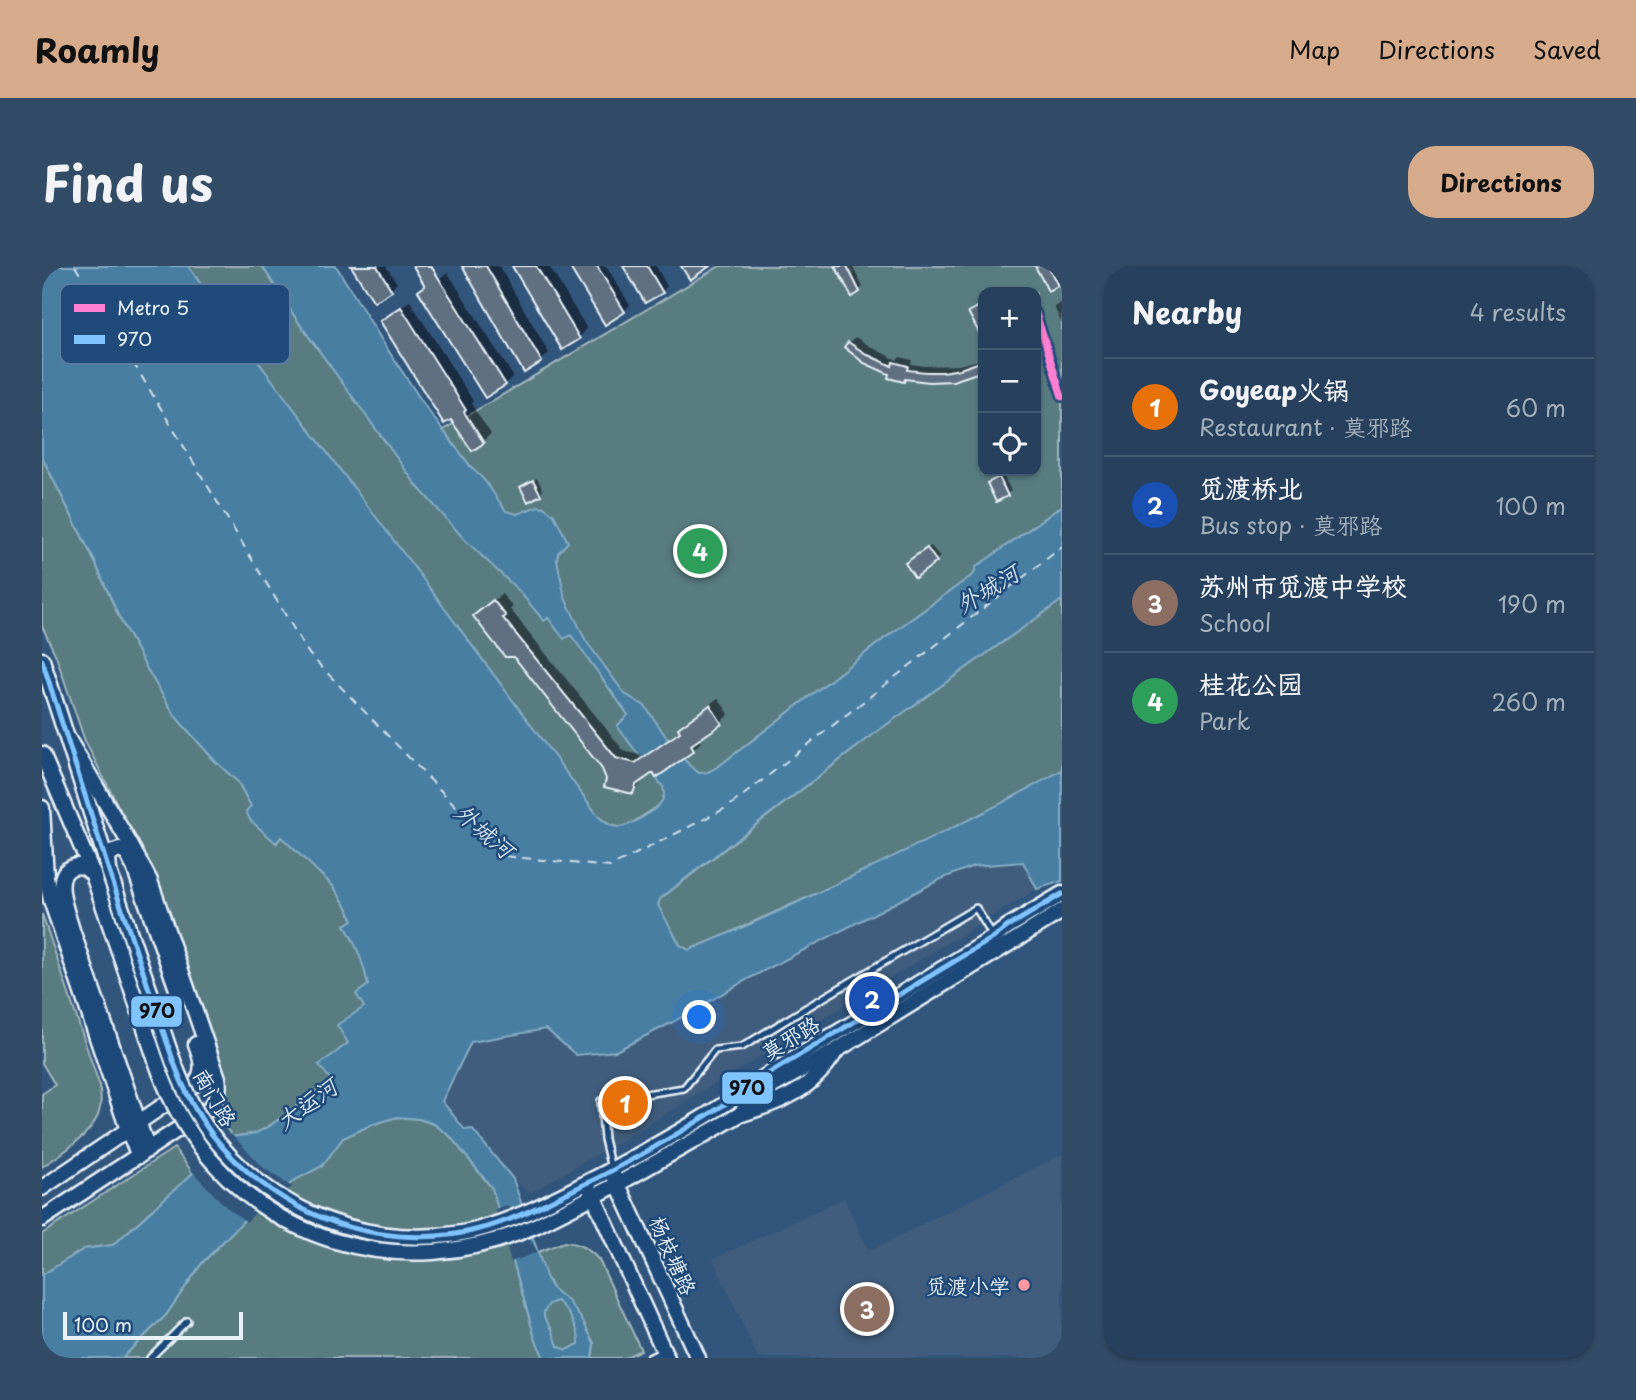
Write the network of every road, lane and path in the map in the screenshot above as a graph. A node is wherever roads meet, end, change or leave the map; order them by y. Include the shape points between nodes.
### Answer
1 (42, 660) edge
2 (68, 738) junction
3 (42, 754) edge
4 (42, 808) edge
5 (109, 871) junction
6 (93, 875) junction
7 (1062, 894) edge
8 (1062, 911) edge
9 (993, 938) junction
10 (133, 1126) junction
11 (143, 1153) junction
12 (615, 1177) junction
13 (42, 1188) edge
14 (590, 1190) junction
15 (42, 1219) edge
16 (187, 1321) dead end
17 (666, 1354) edge
18 (150, 1358) edge
19 (649, 1358) edge
20 (698, 1358) edge

1 - 2 main road, 南门路
2 - 5 main road, 南门路
2 - 11 main road via 150,881 218,1082 212,1106
3 - 6 main road, 南门路
4 - 10 main road via 51,900
5 - 10 main road via 111,853 127,853 201,1061 201,1075 195,1084
5 - 14 main road, 南门路, bridge via 187,1094 235,1161 285,1200 353,1229 426,1237 498,1224
6 - 10 main road via 82,866 69,869 62,878 62,895
6 - 14 main road, 南门路, bridge via 158,1065 188,1130 249,1196 279,1216 345,1244 380,1251 452,1251 537,1225
7 - 9 main road, 莫邪路
8 - 12 main road, 莫邪路 via 837,1050 814,1081 803,1088
9 - 12 main road, 莫邪路 via 756,1082
9 - 12 lane via 976,908 742,1047 715,1050 684,1088 601,1101 604,1139
10 - 11 main road
10 - 13 main road
11 - 15 main road
12 - 14 main road, 南门路
12 - 20 main road, 杨枝塘路
14 - 17 main road
16 - 18 lane
17 - 19 lane

